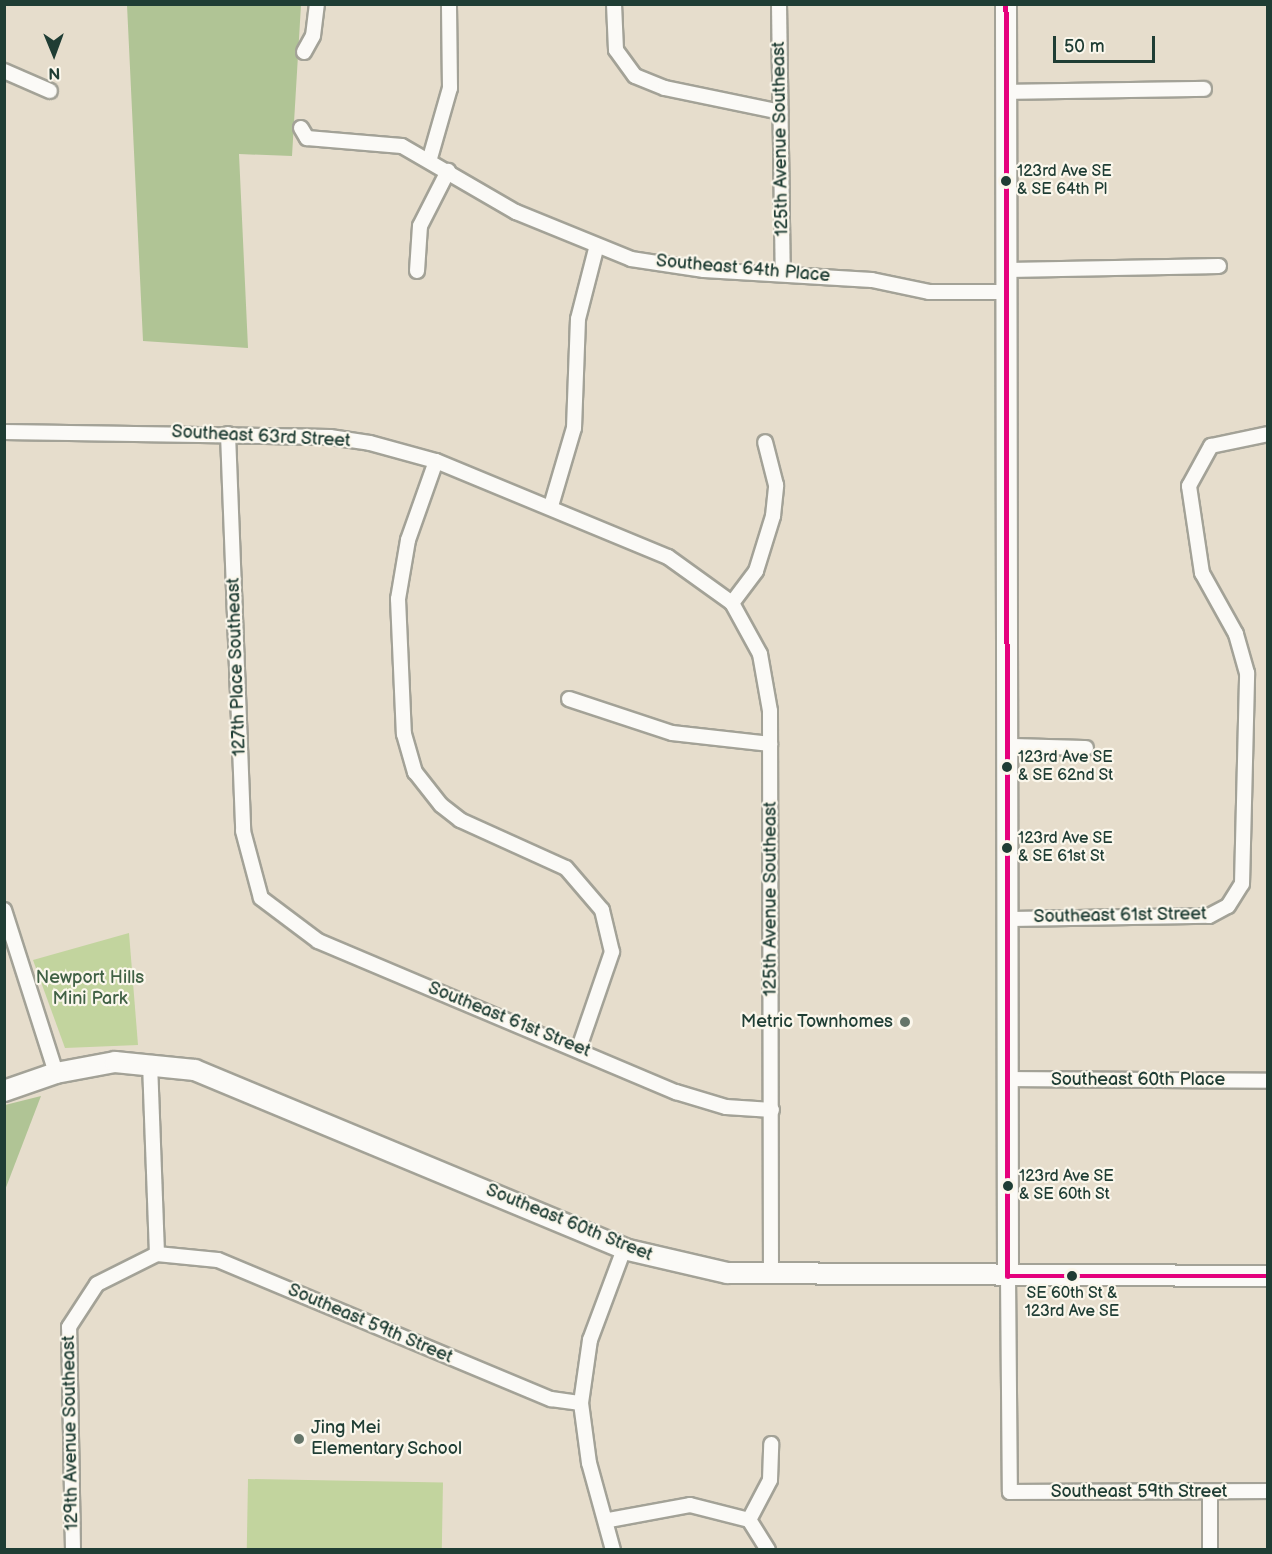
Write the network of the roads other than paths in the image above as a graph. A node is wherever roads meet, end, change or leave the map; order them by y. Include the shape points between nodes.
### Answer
1 (317, 4) edge
2 (449, 4) edge
3 (614, 4) edge
4 (779, 4) edge
5 (1006, 4) edge
6 (304, 52) dead end
7 (4, 71) edge
8 (1204, 89) dead end
9 (50, 91) dead end
10 (1006, 92) junction
11 (781, 112) junction
12 (300, 128) dead end
13 (430, 158) junction
14 (448, 171) junction
15 (596, 249) junction
16 (1219, 266) dead end
17 (1008, 270) junction
18 (417, 271) dead end
19 (783, 274) junction
20 (1008, 291) junction
21 (4, 432) edge
22 (228, 434) junction
23 (1268, 434) edge
24 (765, 442) dead end
25 (436, 461) junction
26 (551, 506) junction
27 (732, 603) junction
28 (569, 699) dead end
29 (770, 744) junction
30 (1011, 746) junction
31 (1086, 748) dead end
32 (261, 898) joint
33 (4, 910) edge
34 (1010, 919) junction
35 (579, 1048) junction
36 (150, 1063) junction
37 (56, 1073) junction
38 (1008, 1079) junction
39 (1268, 1081) edge
40 (4, 1091) edge
41 (772, 1110) junction
42 (624, 1249) junction
43 (157, 1254) junction
44 (771, 1276) junction
45 (1008, 1276) junction
46 (1268, 1276) edge
47 (581, 1402) junction
48 (771, 1444) dead end
49 (1268, 1491) edge
50 (1210, 1492) junction
51 (609, 1520) junction
52 (749, 1520) junction
53 (73, 1550) edge
54 (613, 1550) edge
55 (768, 1550) edge
56 (1210, 1550) edge

1 - 6 street via 313,36
2 - 13 street via 450,88
3 - 11 street via 616,50 625,68 665,88
4 - 11 street, 125th Avenue Southeast
5 - 10 street
7 - 9 street
8 - 10 street
10 - 17 street
11 - 19 street, 125th Avenue Southeast
12 - 13 street, Southeast 64th Place via 307,138 386,144
13 - 14 street, Southeast 64th Place
14 - 15 street, Southeast 64th Place via 516,212
14 - 18 street via 420,226
15 - 19 street, Southeast 64th Place via 674,267
15 - 26 street via 578,319 574,428
16 - 17 street
17 - 20 street
19 - 20 street, Southeast 64th Place via 872,280 929,292
20 - 30 street
21 - 22 street, Southeast 63rd Street
22 - 25 street, Southeast 63rd Street via 330,436
22 - 32 street, 127th Place Southeast via 243,831
23 - 34 street, Southeast 61st Street via 1223,440 1205,452 1192,472 1189,500 1202,573 1236,634 1248,688 1245,875 1228,906 1191,918
24 - 27 street via 776,485 773,516 756,571
25 - 26 street, Southeast 63rd Street
25 - 35 street via 408,540 398,599 404,734 426,789 460,820 577,876 602,910 612,952
26 - 27 street, Southeast 63rd Street via 668,557
27 - 29 street, 125th Avenue Southeast via 748,627 769,686
28 - 29 street via 672,733
29 - 41 street, 125th Avenue Southeast
30 - 31 street
30 - 34 street
32 - 35 street, Southeast 61st Street via 318,942
33 - 37 street
34 - 38 street
35 - 41 street, Southeast 61st Street via 701,1101
36 - 37 street, Southeast 60th Street
36 - 42 street, Southeast 60th Street via 226,1081
36 - 43 street
37 - 40 street, Southeast 60th Street
38 - 39 street, Southeast 60th Place
38 - 45 street
41 - 44 street, 125th Avenue Southeast
42 - 44 street, Southeast 60th Street via 699,1269
42 - 47 street via 590,1340
43 - 47 street, Southeast 59th Street via 218,1260 551,1399
43 - 53 street, 129th Avenue Southeast via 97,1284 69,1327
44 - 45 street, Southeast 60th Street
45 - 46 street, Southeast 60th Street
45 - 50 street, Southeast 59th Street via 1010,1492
47 - 51 street via 589,1463
48 - 52 street via 770,1480
49 - 50 street, Southeast 59th Street
50 - 56 street
51 - 52 street via 690,1505
51 - 54 street
52 - 55 street

